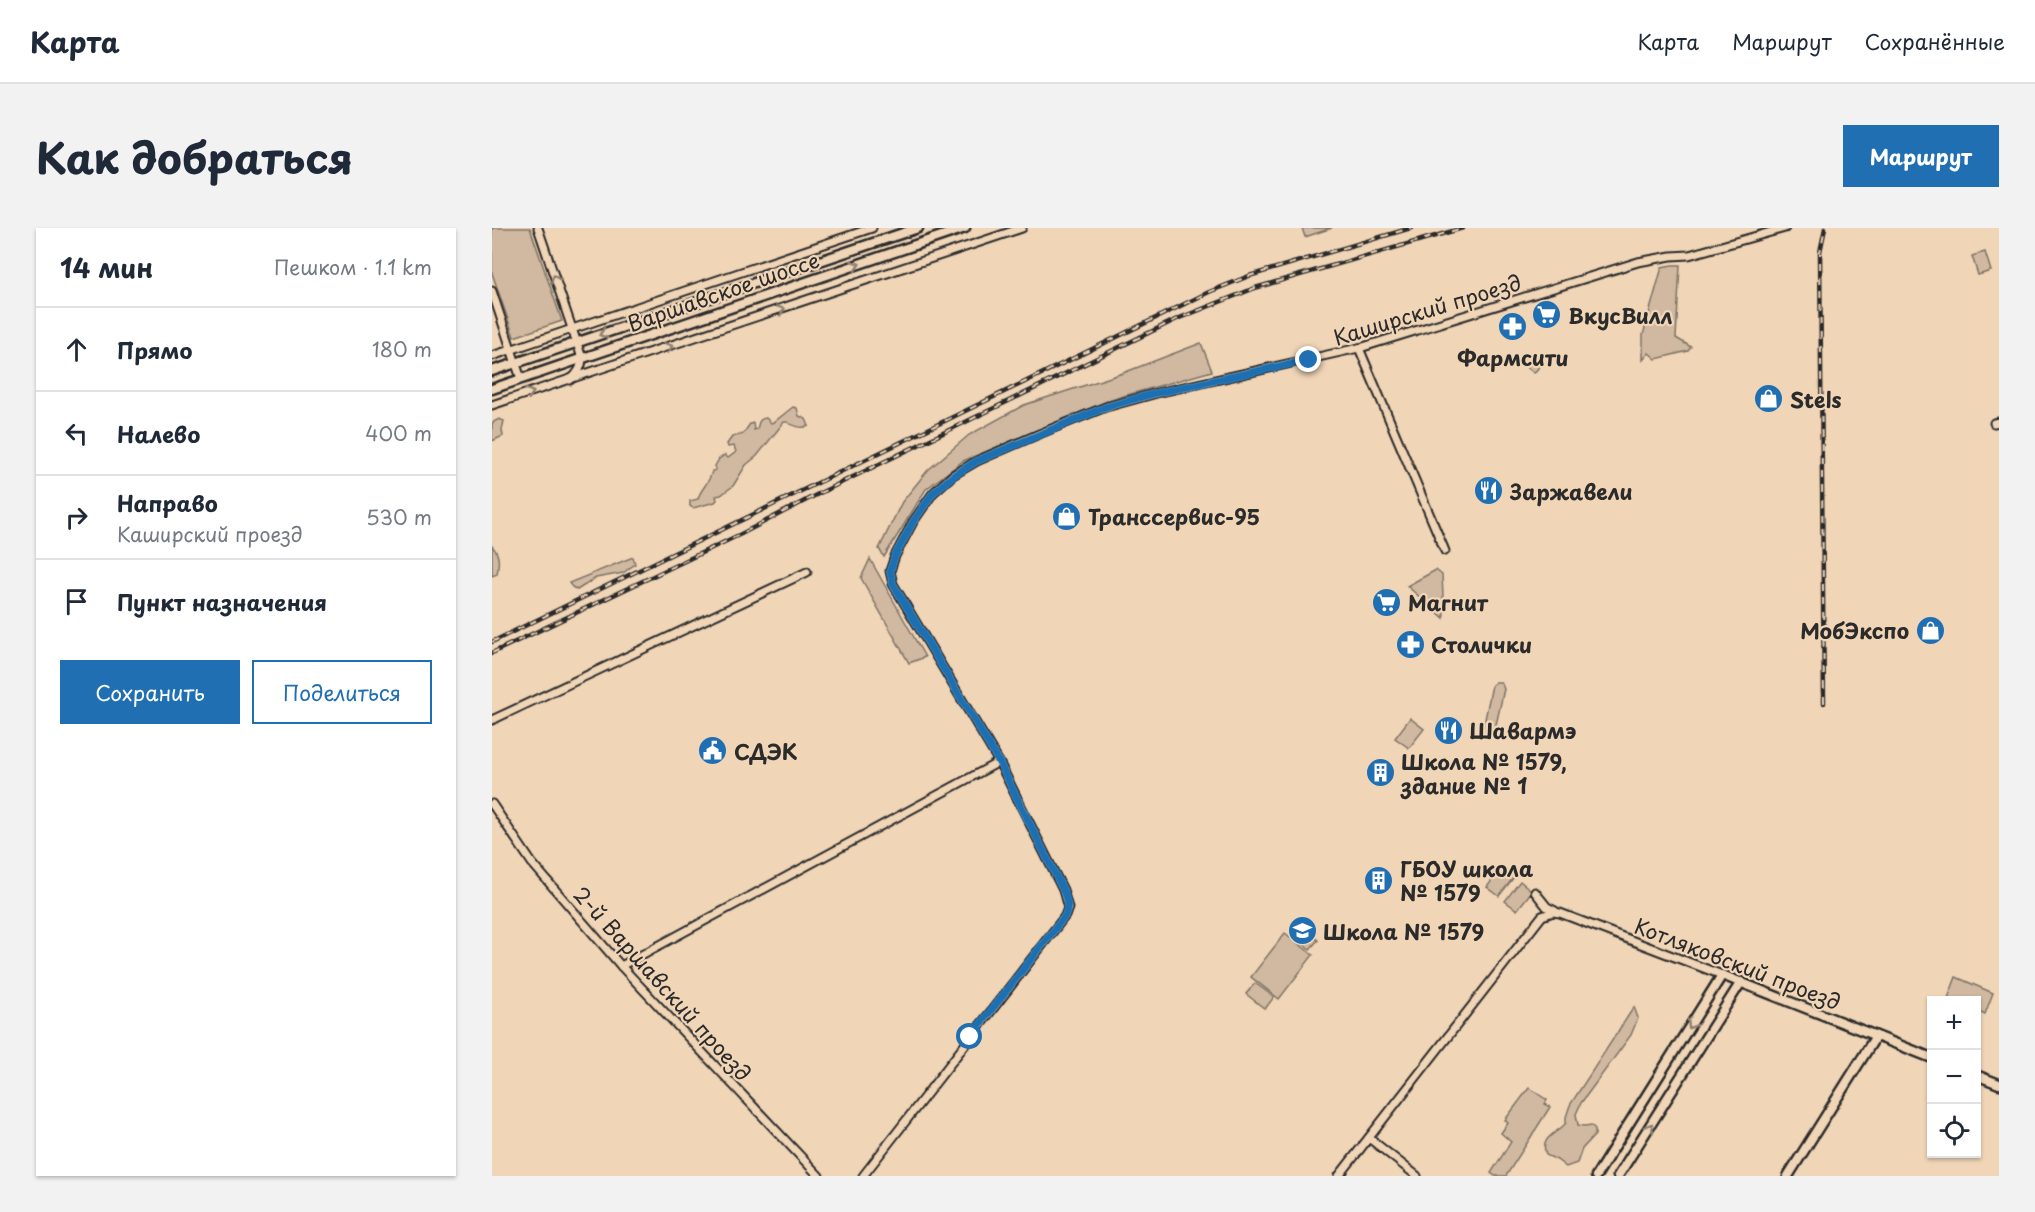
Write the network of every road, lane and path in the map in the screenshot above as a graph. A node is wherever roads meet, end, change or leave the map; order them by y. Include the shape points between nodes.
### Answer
1 (538, 228) edge
2 (872, 228) edge
3 (918, 228) edge
4 (965, 228) edge
5 (1022, 228) edge
6 (1785, 228) edge
7 (492, 291) edge
8 (573, 330) junction
9 (577, 343) junction
10 (1359, 348) junction
11 (512, 350) junction
12 (492, 356) edge
13 (582, 358) junction
14 (516, 363) junction
15 (492, 371) edge
16 (521, 379) junction
17 (568, 381) junction
18 (512, 382) junction
19 (492, 389) edge
20 (492, 393) edge
21 (492, 405) edge
22 (1445, 551) dead end
23 (807, 572) dead end
24 (492, 720) edge
25 (999, 762) junction
26 (492, 804) edge
27 (1535, 892) dead end
28 (1542, 902) junction
29 (1560, 913) junction
30 (1542, 916) junction
31 (621, 966) junction
32 (1722, 975) junction
33 (1741, 982) junction
34 (1876, 1036) junction
35 (1927, 1056) edge
36 (1981, 1077) edge
37 (1999, 1084) edge
38 (1369, 1138) junction
39 (819, 1176) edge
40 (863, 1176) edge
41 (1339, 1176) edge
42 (1417, 1176) edge
43 (1596, 1176) edge
44 (1618, 1176) edge
45 (1788, 1176) edge

8 -> 1 street
2 - 8 street
3 -> 9 main road, Варшавское шоссе
13 -> 4 main road, Варшавское шоссе
17 -> 5 street
6 - 10 street, Каширский проезд via 1689,255 1632,263
7 - 11 street
8 - 9 street
8 - 11 street
9 - 13 street
9 - 14 main road, Варшавское шоссе
10 - 22 street
10 - 25 street, Каширский проезд via 1106,407 977,461 933,493 895,556 890,571 893,584
11 - 12 street
11 - 14 street
13 - 16 main road, Варшавское шоссе
13 - 17 street via 579,370
14 - 15 main road, Варшавское шоссе
14 - 16 street
16 - 18 main road, Варшавское шоссе
21 -> 17 street
18 - 19 main road, Варшавское шоссе
18 - 20 main road
23 - 24 street
25 - 31 street
25 - 40 street via 1063,890 1068,908
26 - 31 street, 2-й Варшавский проезд via 532,863
27 - 28 street
28 - 29 street, Котляковский проезд
28 - 30 street
29 - 30 street
29 - 32 street, Котляковский проезд
30 - 38 street
31 - 39 street, 2-й Варшавский проезд
32 - 33 main road, Котляковский проезд
32 -> 43 main road
33 - 34 main road, Котляковский проезд
44 -> 33 main road
34 - 35 main road, Котляковский проезд
34 - 45 main road
36 - 37 main road
38 - 41 street
38 - 42 street

